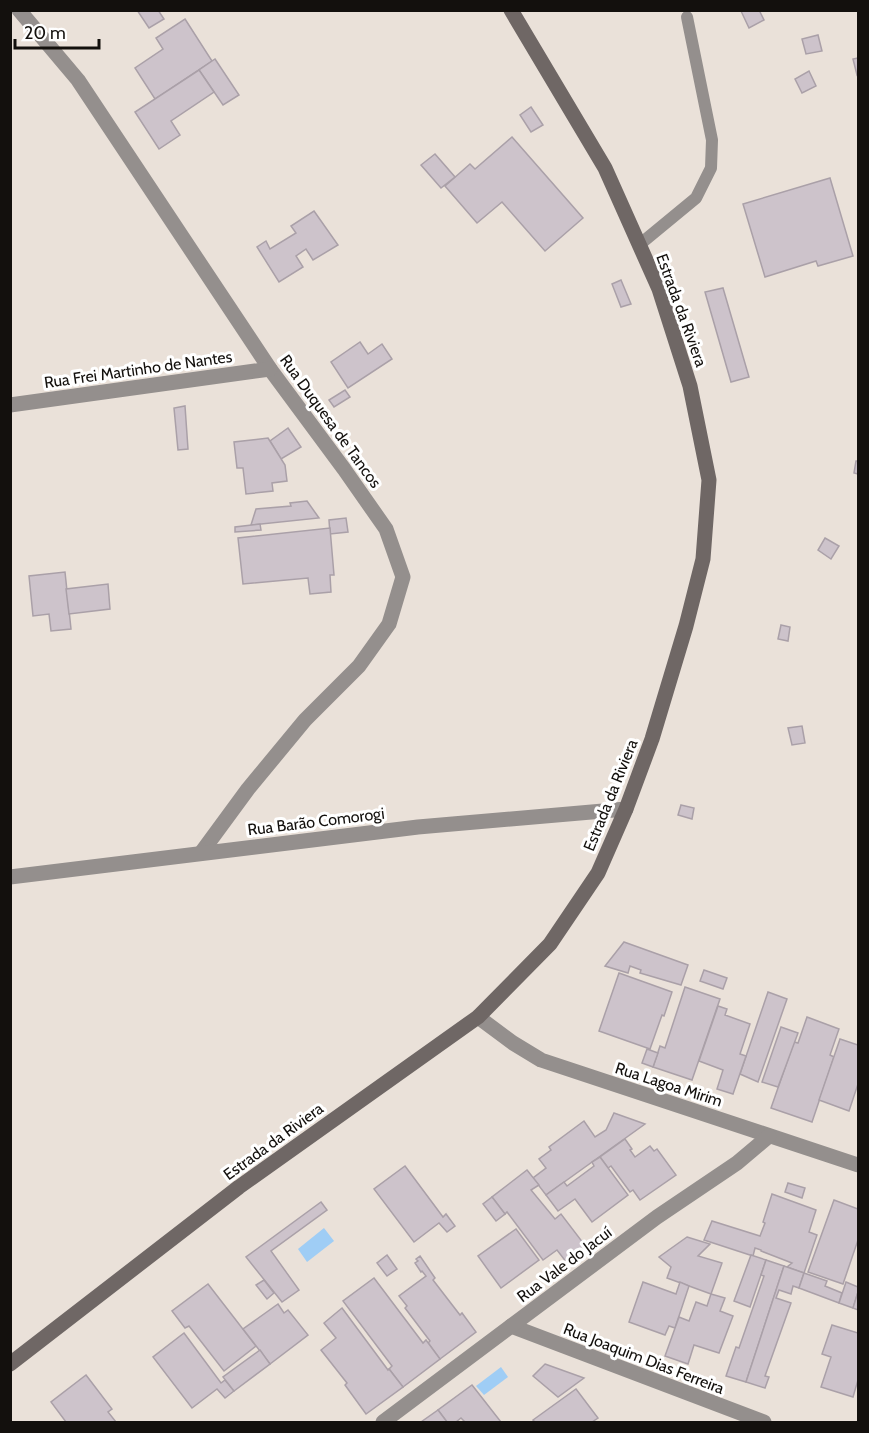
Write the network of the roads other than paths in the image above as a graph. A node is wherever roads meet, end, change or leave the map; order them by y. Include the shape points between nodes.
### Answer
1 (19, 10) edge
2 (511, 10) edge
3 (687, 17) dead end
4 (639, 245) junction
5 (270, 369) junction
6 (10, 405) edge
7 (626, 809) junction
8 (201, 854) junction
9 (10, 877) edge
10 (478, 1017) junction
11 (769, 1136) junction
12 (858, 1165) edge
13 (511, 1326) junction
14 (10, 1364) edge
15 (382, 1422) edge
16 (758, 1422) edge

1 - 5 street, Rua Duquesa de Tancos via 78,80
2 - 4 street, Estrada da Riviera via 605,168
3 - 4 lane via 712,140 711,168 696,198
4 - 7 street, Estrada da Riviera via 659,289 690,386 709,480 703,559 652,739
5 - 6 street, Rua Frei Martinho de Nantes
5 - 8 street, Rua Duquesa de Tancos via 386,529 403,577 389,624 359,666 305,720
7 - 8 street, Rua Barão Comorogi via 418,826
7 - 10 street, Estrada da Riviera via 598,873 550,944
8 - 9 street, Rua Barão Comorogi
10 - 11 street, Rua Lagoa Mirim via 541,1060
10 - 14 street, Estrada da Riviera via 239,1187
11 - 12 street, Rua Lagoa Mirim
11 - 13 street, Rua Vale do Jacuí
13 - 15 street, Rua Vale do Jacuí
13 - 16 street, Rua Joaquim Dias Ferreira

